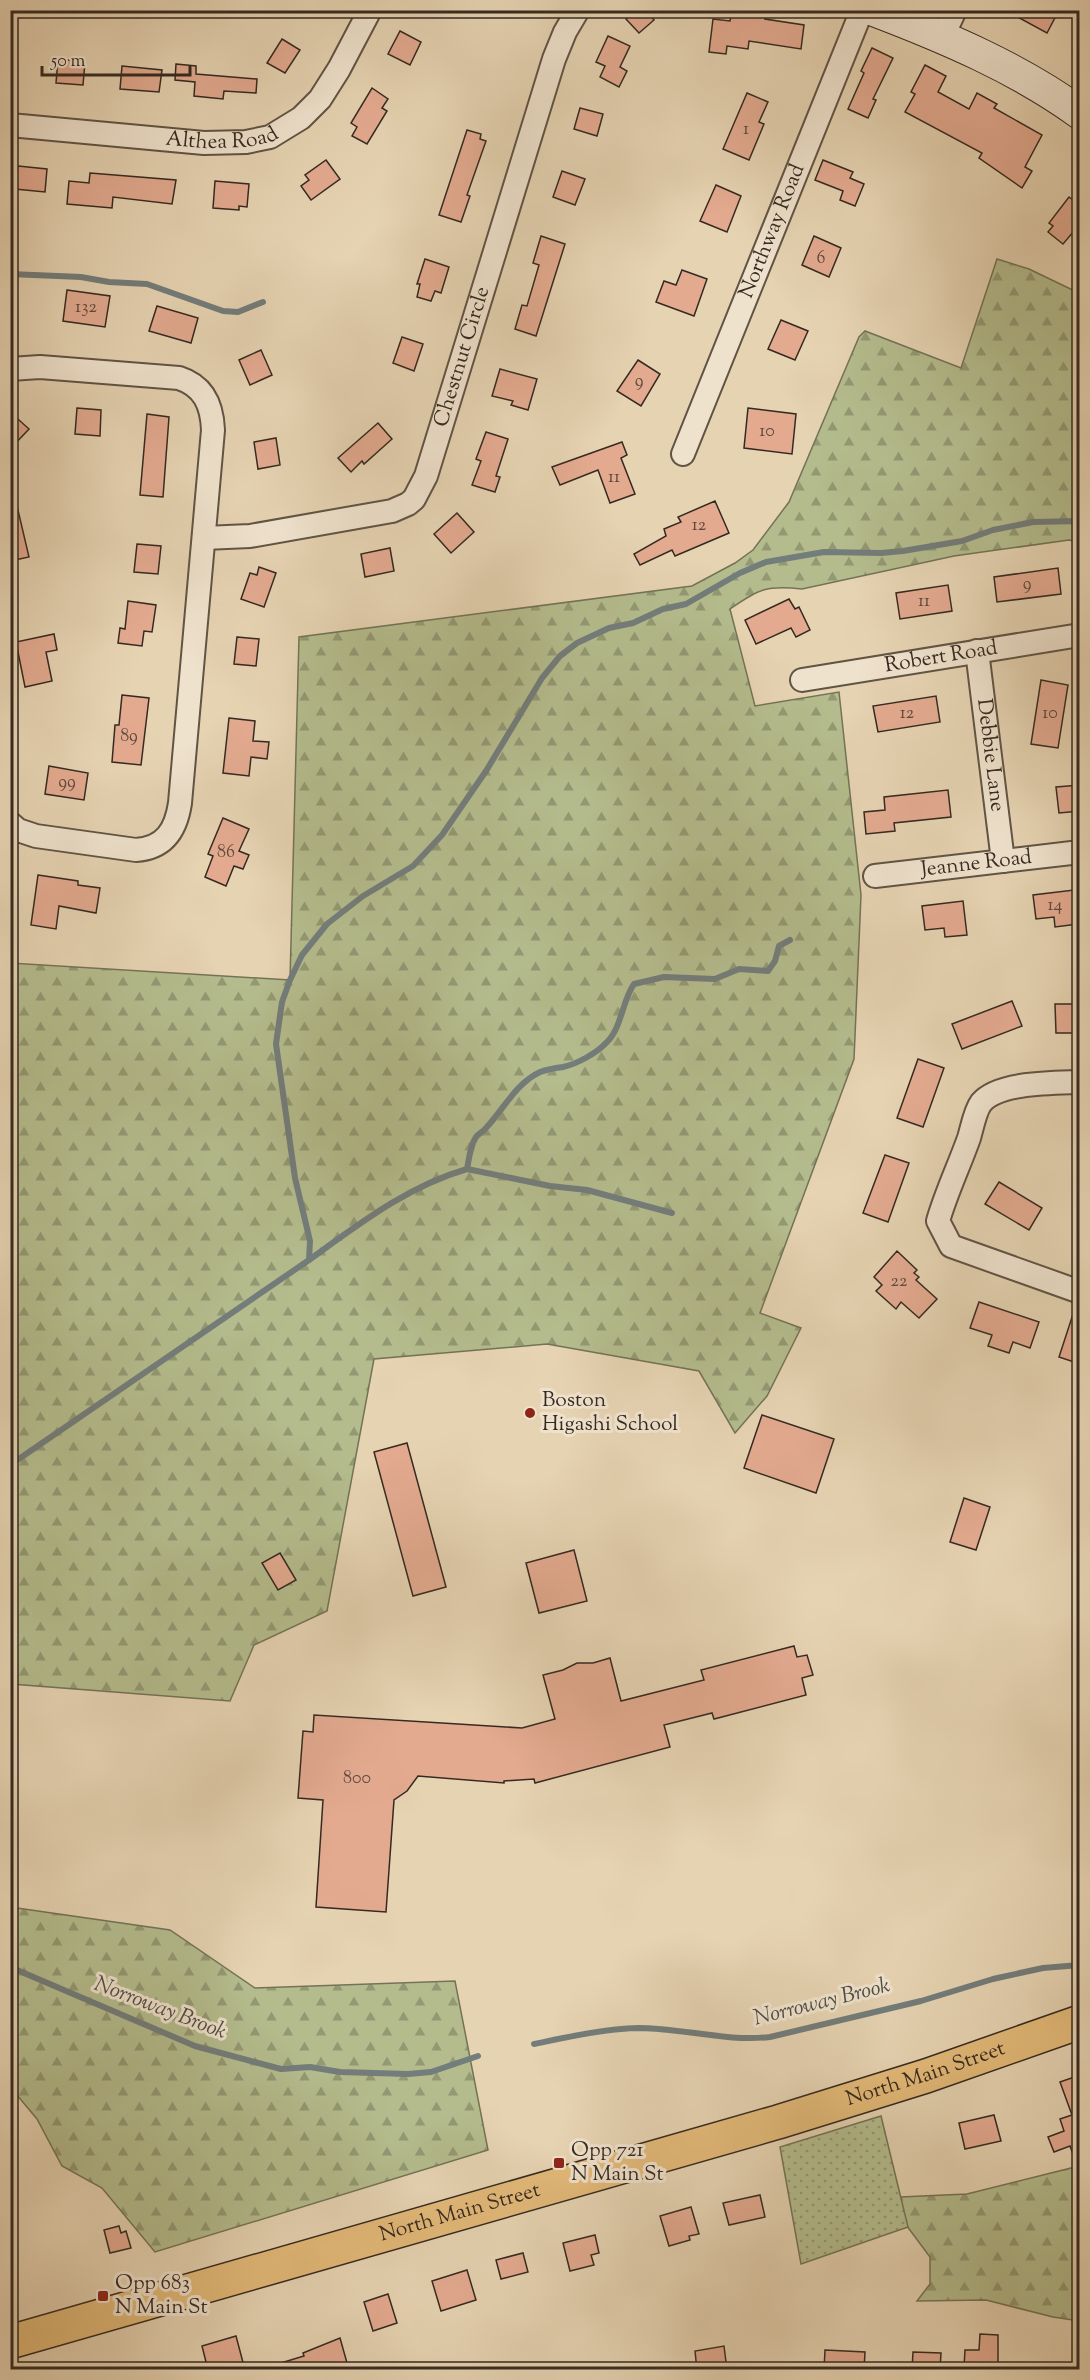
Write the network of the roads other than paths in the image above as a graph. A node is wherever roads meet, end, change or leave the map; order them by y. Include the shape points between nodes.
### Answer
1 (370, 10) edge
2 (578, 10) edge
3 (862, 10) edge
4 (874, 10) edge
5 (949, 24) edge
6 (1080, 113) edge
7 (10, 125) edge
8 (10, 369) edge
9 (683, 454) dead end
10 (204, 538) junction
11 (1080, 635) edge
12 (976, 651) junction
13 (802, 680) dead end
14 (10, 823) edge
15 (1080, 852) edge
16 (1003, 861) junction
17 (874, 876) dead end
18 (1080, 1082) edge
19 (1080, 1292) edge
20 (1080, 2022) edge
21 (10, 2342) edge

1 - 7 street, Althea Road via 320,99 301,118 270,136 246,142 204,143
2 - 10 street, Chestnut Circle via 554,59 462,365 419,491 408,504 392,511 250,536
3 - 9 street, Northway Road
4 - 5 main road
5 - 6 main road via 1015,73
8 - 10 street via 40,367 171,376 200,389 211,410 213,430
10 - 14 street via 180,803 172,831 160,844 136,850 36,836
11 - 12 street, Robert Road
12 - 13 street, Robert Road
12 - 16 street, Debbie Lane
15 - 16 street, Jeanne Road
16 - 17 street, Jeanne Road
18 - 19 street via 1003,1089 981,1103 938,1221 951,1246
20 - 21 main road, North Main Street via 789,2119

